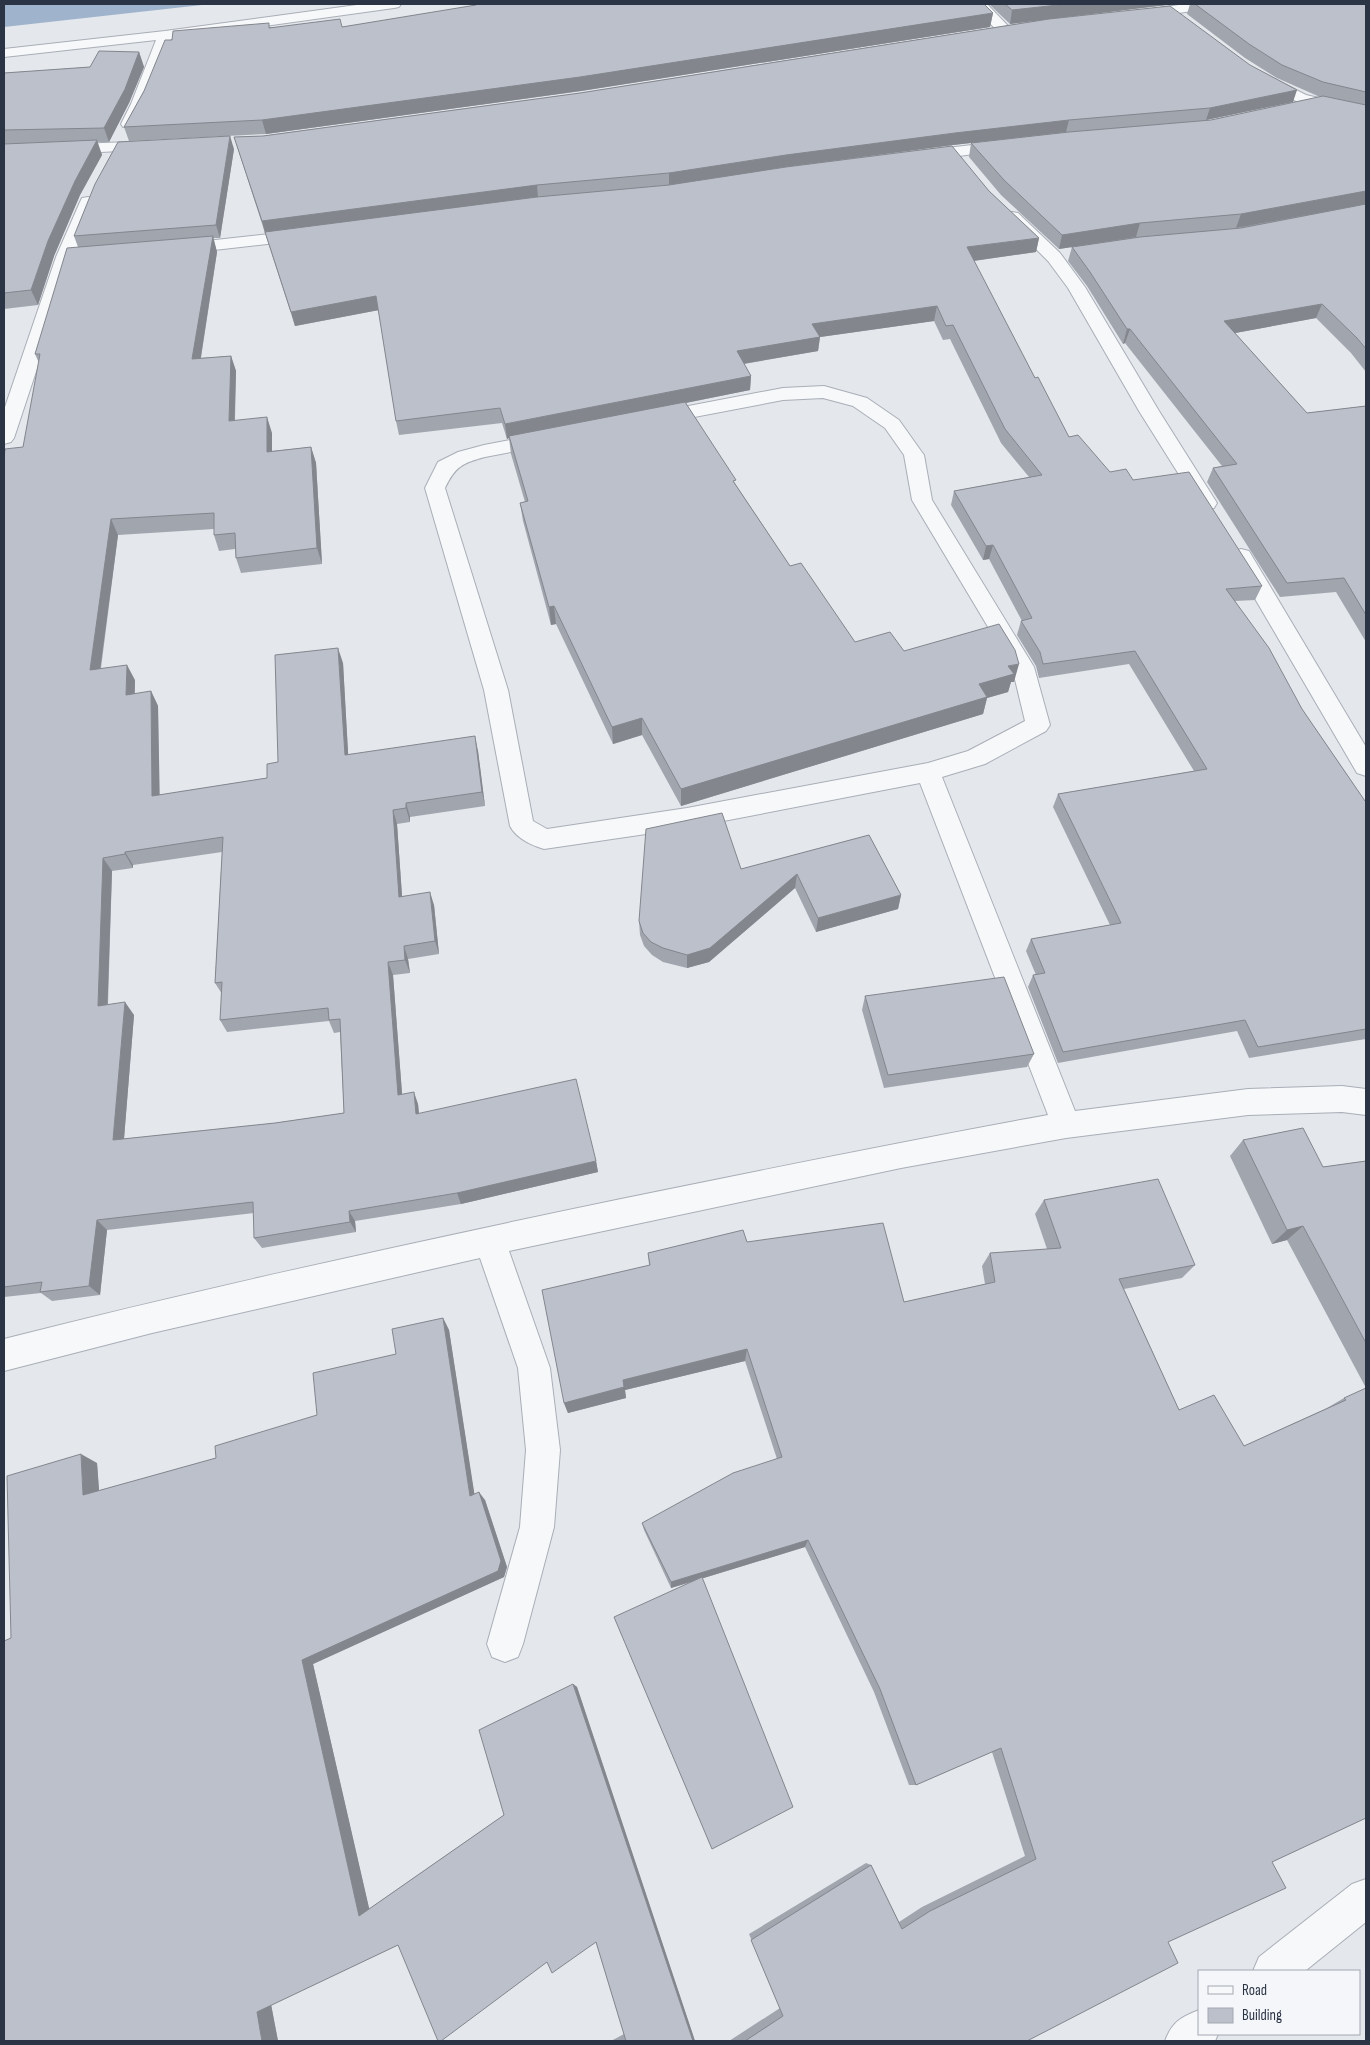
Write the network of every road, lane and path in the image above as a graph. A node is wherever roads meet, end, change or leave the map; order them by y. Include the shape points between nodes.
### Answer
1 (394, 4) edge
2 (979, 4) edge
3 (1212, 4) edge
4 (1170, 11) junction
5 (1125, 16) edge
6 (1185, 22) edge
7 (1022, 30) edge
8 (1006, 32) junction
9 (165, 35) junction
10 (987, 35) edge
11 (4, 53) edge
12 (1252, 70) edge
13 (1319, 103) junction
14 (1290, 109) edge
15 (1366, 114) edge
16 (1019, 144) edge
17 (166, 146) edge
18 (116, 147) junction
19 (4, 152) edge
20 (953, 152) junction
21 (904, 159) edge
22 (107, 163) edge
23 (970, 173) edge
24 (94, 188) edge
25 (1001, 206) edge
26 (324, 232) edge
27 (159, 251) edge
28 (84, 256) edge
29 (65, 257) junction
30 (4, 438) edge
31 (1216, 517) edge
32 (1232, 542) edge
33 (1366, 767) edge
34 (928, 772) junction
35 (1366, 1102) edge
36 (1066, 1125) junction
37 (490, 1242) junction
38 (4, 1355) edge
39 (505, 1644) dead end
40 (1366, 1898) edge
41 (1274, 1970) edge
42 (1198, 2031) edge
43 (1185, 2041) edge

1 - 9 street
2 - 8 street
3 - 4 street
4 - 5 street
4 - 6 street
7 - 8 street
8 - 10 street
9 - 11 street
9 - 18 street via 139,104
12 - 13 street via 1288,92
13 - 14 street
13 - 15 street
16 - 20 street
17 - 18 street
18 - 19 street
18 - 22 street
20 - 21 street
20 - 23 street
24 - 29 street
25 - 31 street via 1063,256 1076,287
26 - 27 street
28 - 29 street
29 - 30 street
32 - 33 street
34 - 34 street via 686,818 544,839 522,826 496,690 435,488 445,467 465,456 484,451 783,394 824,392 860,402 892,424 914,455 922,500 1023,667 1038,725 976,758
34 - 36 street
35 - 36 street via 1342,1099 1248,1102
36 - 37 street via 901,1155
37 - 38 street
37 - 39 street via 534,1368 543,1450 537,1527
40 - 41 street
42 - 43 street

